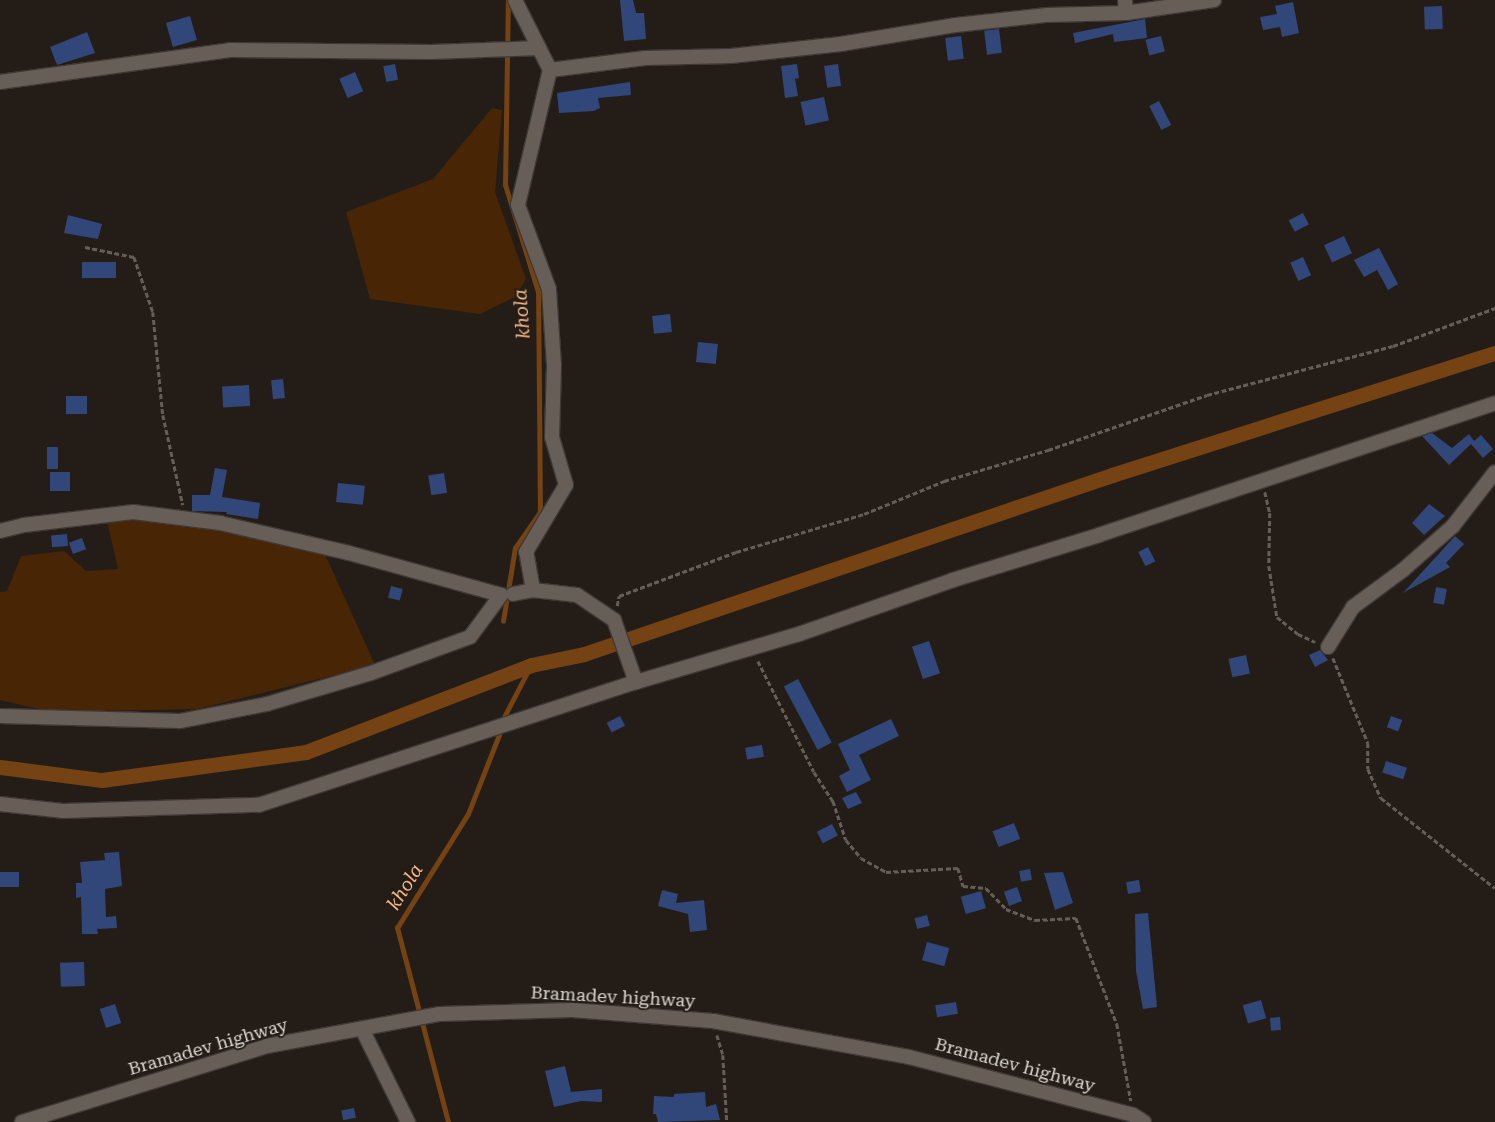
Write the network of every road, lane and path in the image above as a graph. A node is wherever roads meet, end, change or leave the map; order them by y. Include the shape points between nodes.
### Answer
1 (515, 0) edge
2 (1214, 0) edge
3 (1126, 6) edge
4 (539, 48) junction
5 (550, 70) junction
6 (0, 82) edge
7 (85, 247) dead end
8 (1495, 308) edge
9 (1495, 403) edge
10 (1495, 472) edge
11 (1263, 481) junction
12 (185, 519) junction
13 (0, 532) edge
14 (533, 590) junction
15 (513, 594) dead end
16 (614, 620) junction
17 (1328, 647) junction
18 (751, 649) junction
19 (636, 682) junction
20 (0, 716) edge
21 (0, 804) edge
22 (1495, 888) edge
23 (713, 1021) junction
24 (362, 1028) junction
25 (1139, 1119) edge
26 (22, 1122) edge
27 (408, 1122) edge
28 (727, 1122) edge

1 - 4 street
2 - 3 street
3 - 5 street via 732,56 646,58
4 - 5 street
4 - 6 street via 430,52 230,50
5 - 14 street via 518,205 549,289 554,365 552,437 566,485 526,552
7 - 12 path via 134,258 153,312 163,415
8 - 16 path via 1393,346 1207,395 1048,450 944,481 864,514 736,552 619,596
9 - 11 street
10 - 17 street via 1454,526 1353,607
11 - 17 path via 1270,513 1269,566 1277,617 1298,634
11 - 18 street
12 - 13 street via 134,512 24,525
12 - 20 street via 220,523 340,551 501,595 470,637 371,673 267,704 180,721
14 - 15 street
14 - 16 street via 577,595
16 - 19 street
17 - 22 path via 1368,743 1368,769 1381,798
18 - 19 street
18 - 25 path via 814,772 833,802 846,840 861,858 886,872 958,868 963,886 986,888 1006,909 1035,920 1076,918 1117,1024
19 - 21 street via 259,805 63,811
23 - 24 street, Bramadev highway via 572,1010 440,1014
23 - 25 street, Bramadev highway via 909,1057
23 - 28 path via 723,1055
24 - 26 street, Bramadev highway via 267,1046
24 - 27 street

